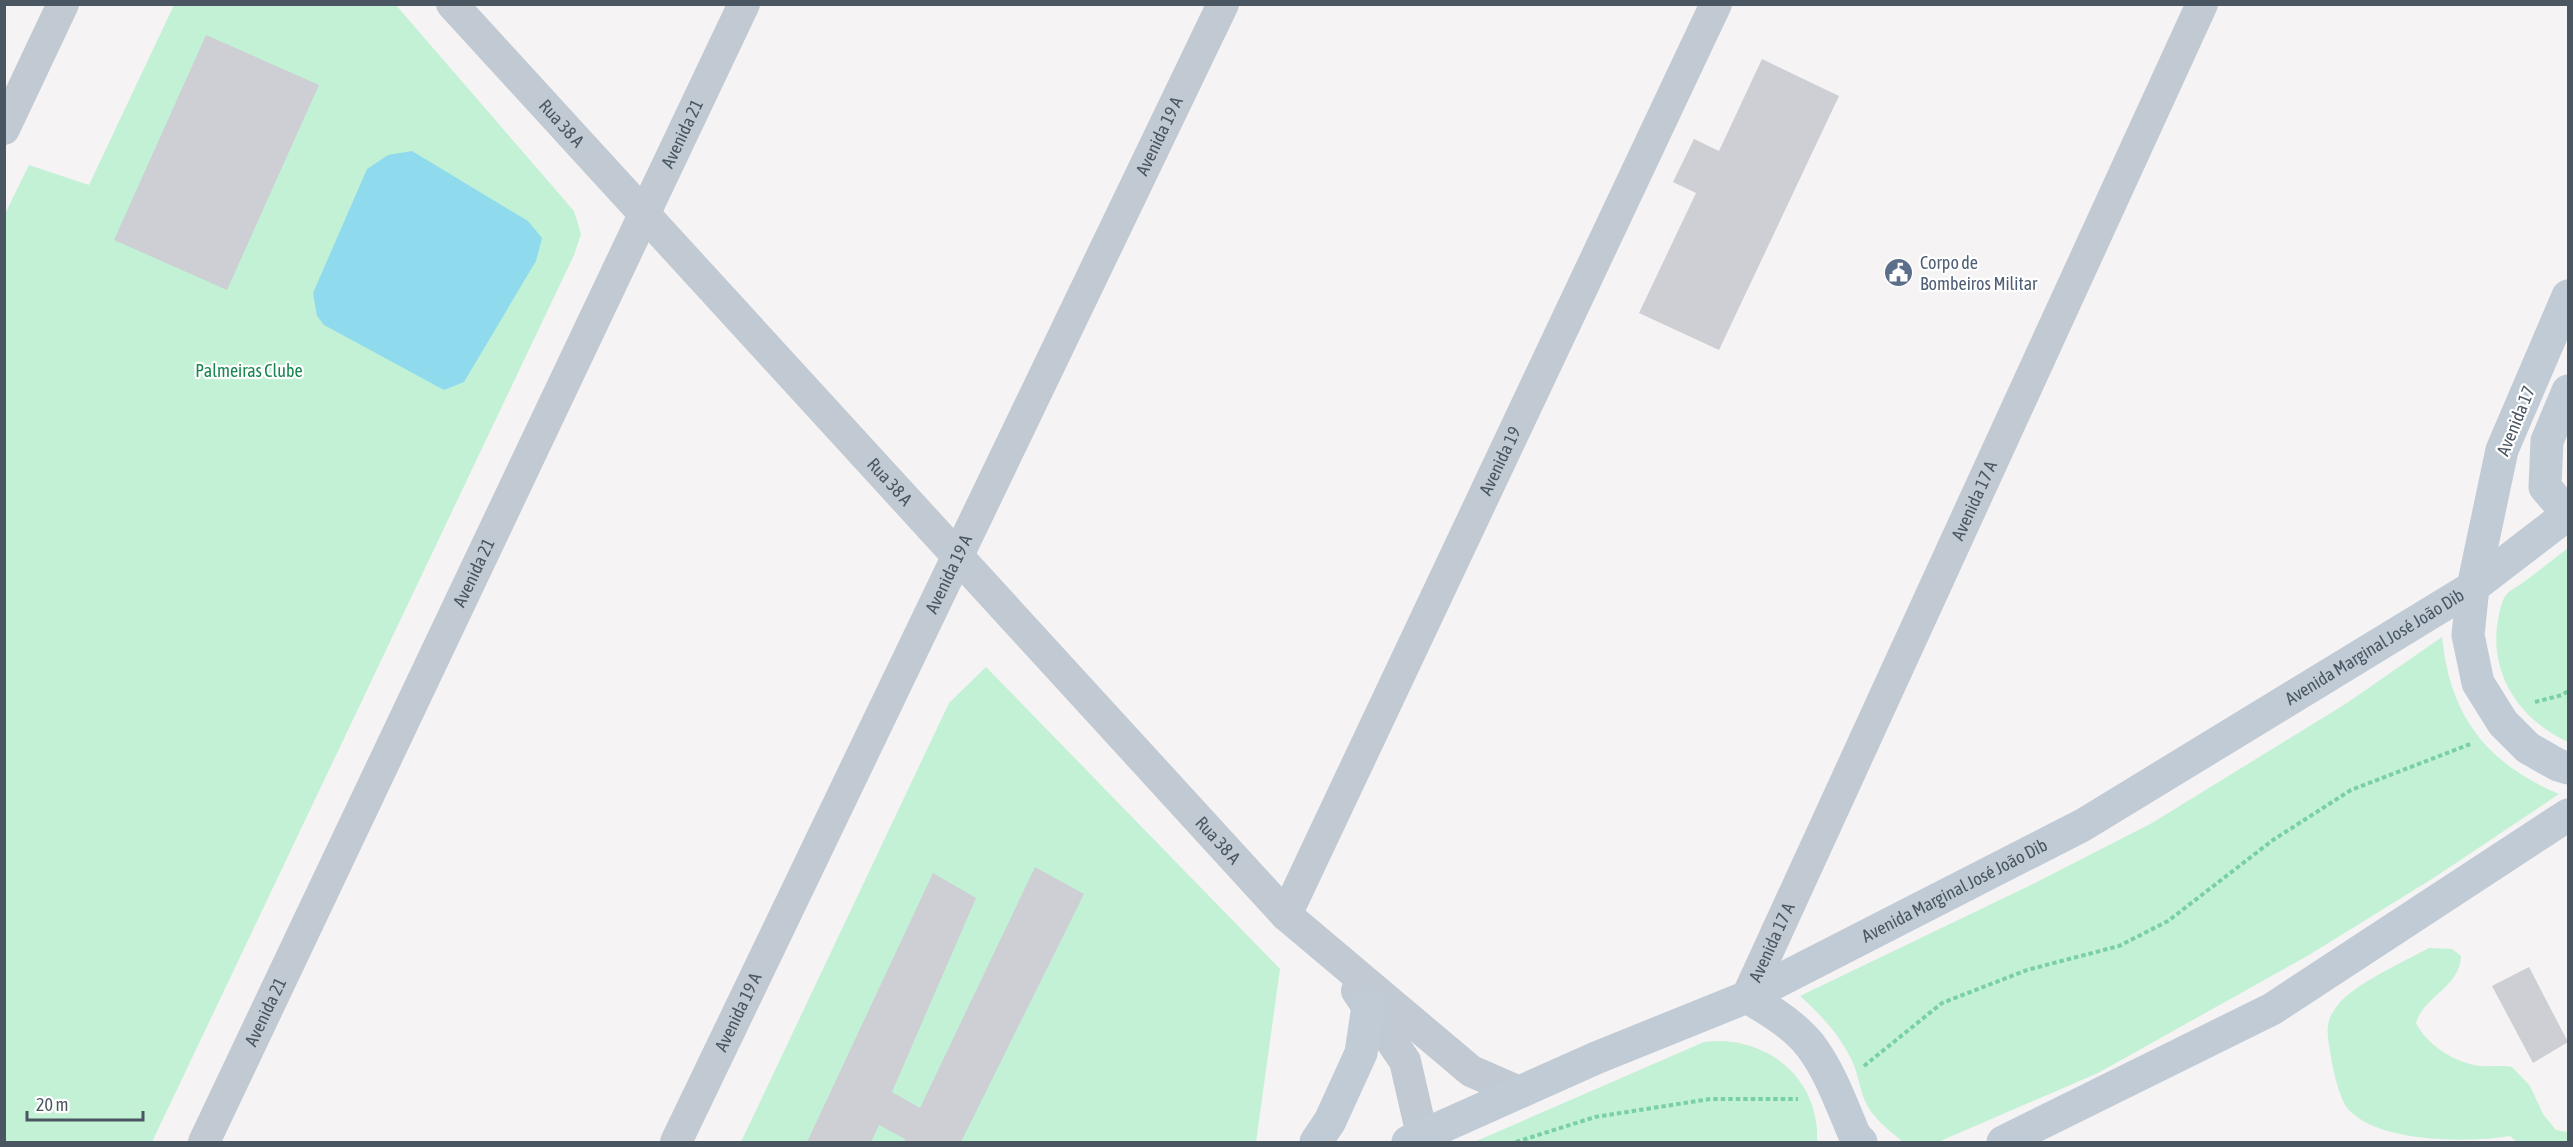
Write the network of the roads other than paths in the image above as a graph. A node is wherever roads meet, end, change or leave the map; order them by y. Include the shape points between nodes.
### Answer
1 (63, 4) edge
2 (452, 4) edge
3 (744, 4) edge
4 (1223, 4) edge
5 (1716, 4) edge
6 (2202, 4) edge
7 (4, 129) edge
8 (643, 214) junction
9 (2568, 296) edge
10 (2568, 391) edge
11 (2568, 514) edge
12 (957, 557) junction
13 (2473, 587) junction
14 (2568, 768) edge
15 (2568, 815) edge
16 (1286, 915) junction
17 (1332, 957) junction
18 (1748, 997) junction
19 (1368, 1006) junction
20 (1519, 1092) junction
21 (1416, 1140) edge
22 (1856, 1140) edge
23 (204, 1143) edge
24 (676, 1143) edge
25 (1316, 1143) edge
26 (2003, 1143) edge

1 - 7 street
2 - 8 street, Rua 38 A
3 - 8 street, Avenida 21
4 - 12 street, Avenida 19 A
5 - 16 street, Avenida 19
6 - 18 street, Avenida 17 A
8 - 12 street, Rua 38 A
8 - 23 street, Avenida 21
9 - 13 main road, Avenida 17 via 2502,450
10 - 11 main road, Avenida 17 via 2547,441 2545,487
11 - 13 main road, Avenida Marginal José João Dib
12 - 16 street, Rua 38 A
12 - 24 street, Avenida 19 A
13 - 14 main road, Avenida Marginal José João Dib via 2468,635 2478,683 2504,723 2528,748
13 - 18 main road, Avenida Marginal José João Dib via 2083,825
15 - 26 main road via 2272,1009
16 - 17 street, Rua 38 A
17 - 19 street, Rua 38 A
17 - 20 street, Rua 38 A via 1471,1071
18 - 20 main road, Avenida Marginal José João Dib
18 - 22 main road via 1781,1018 1809,1045 1833,1083
19 - 21 street, Rua 38 A via 1405,1061
19 - 25 main road via 1361,1053
20 - 21 main road, Avenida Marginal José João Dib

